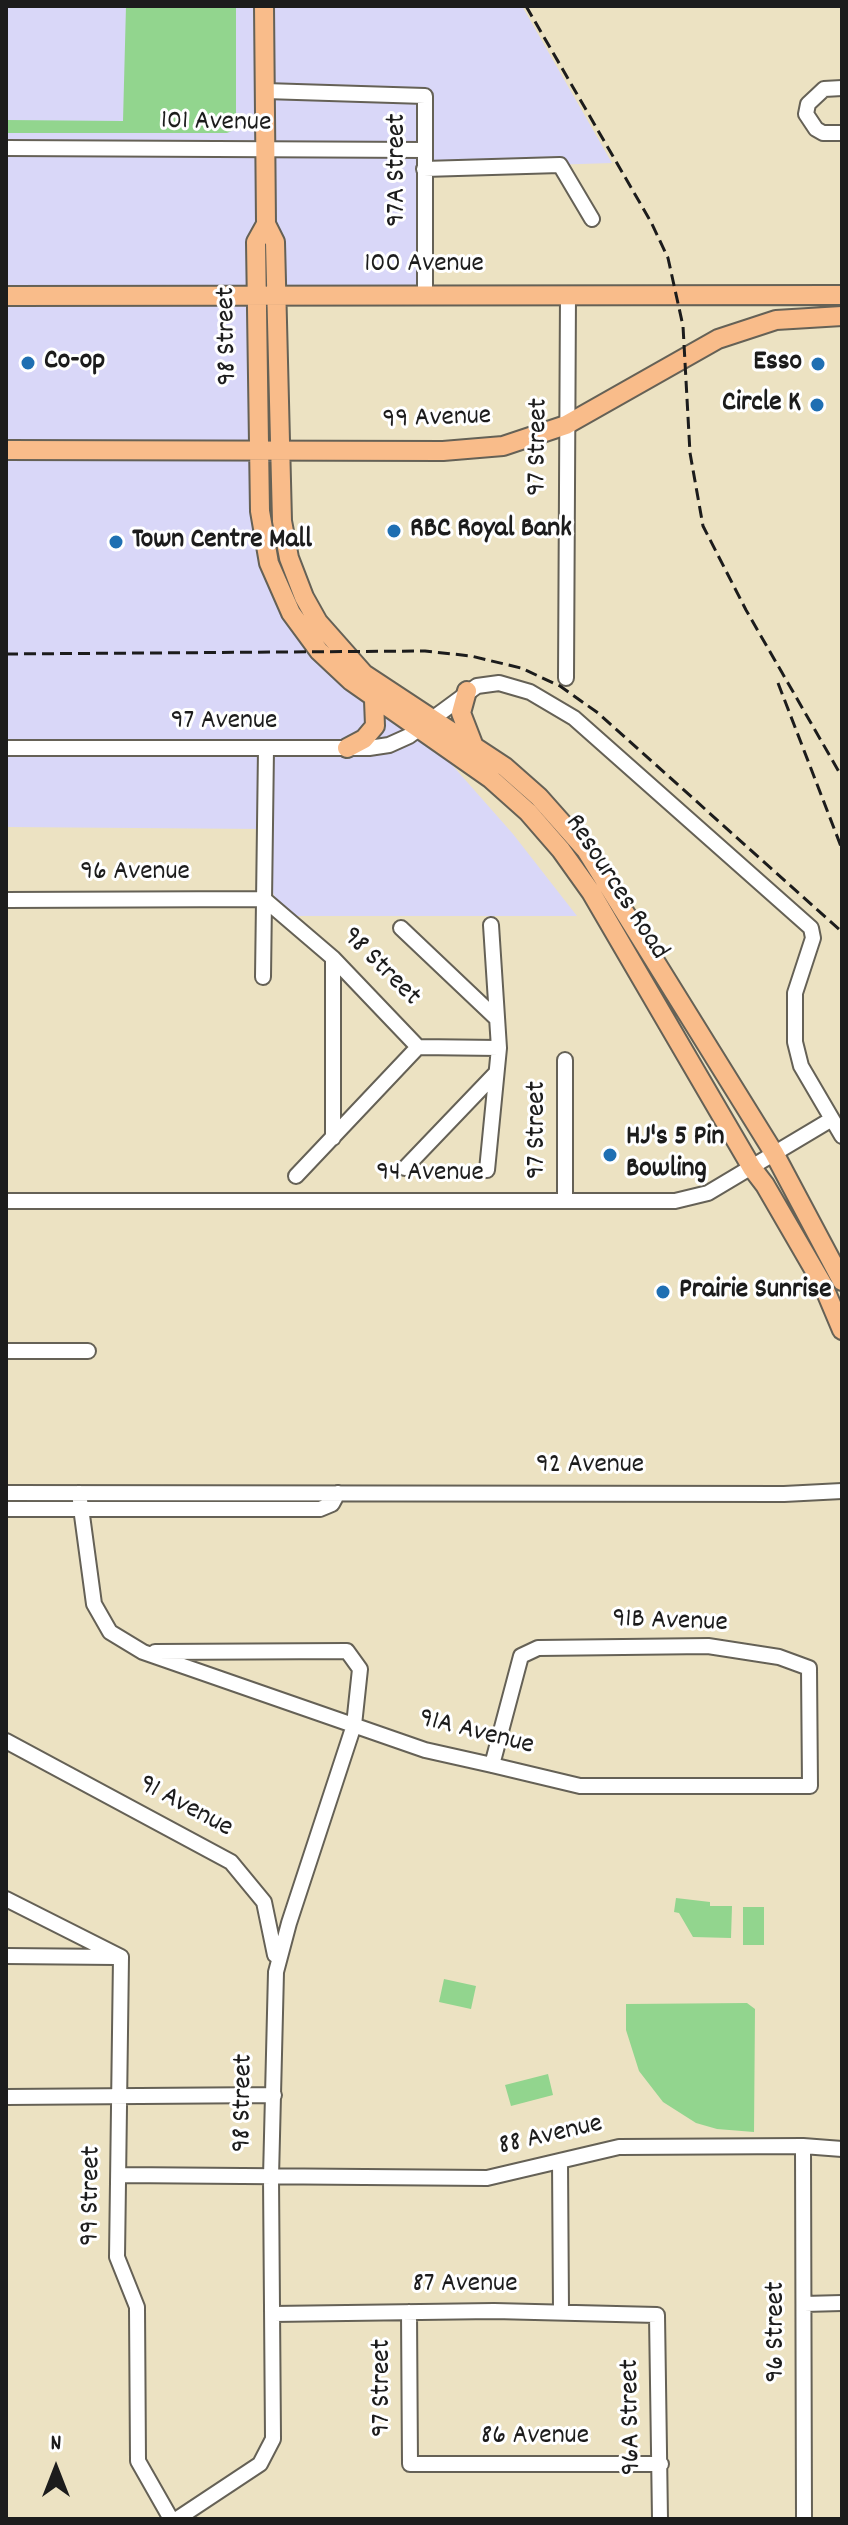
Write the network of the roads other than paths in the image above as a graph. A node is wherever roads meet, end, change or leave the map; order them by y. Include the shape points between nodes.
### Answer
1 (264, 6) edge
2 (842, 88) edge
3 (265, 91) junction
4 (842, 133) edge
5 (6, 148) edge
6 (425, 150) junction
7 (266, 151) junction
8 (424, 169) junction
9 (592, 219) dead end
10 (266, 224) junction
11 (425, 293) junction
12 (275, 295) junction
13 (568, 295) junction
14 (842, 295) edge
15 (6, 296) edge
16 (256, 296) junction
17 (842, 316) edge
18 (566, 425) junction
19 (6, 450) edge
20 (258, 450) junction
21 (278, 450) junction
22 (566, 678) dead end
23 (467, 691) junction
24 (374, 700) junction
25 (426, 724) junction
26 (473, 744) junction
27 (6, 748) edge
28 (347, 748) junction
29 (266, 749) junction
30 (264, 899) junction
31 (6, 900) edge
32 (491, 925) dead end
33 (401, 928) dead end
34 (333, 958) junction
35 (263, 977) dead end
36 (497, 1019) junction
37 (418, 1047) junction
38 (499, 1048) junction
39 (565, 1060) dead end
40 (495, 1074) junction
41 (832, 1119) junction
42 (842, 1136) edge
43 (333, 1138) junction
44 (774, 1153) junction
45 (405, 1168) dead end
46 (752, 1168) junction
47 (487, 1170) dead end
48 (296, 1176) dead end
49 (6, 1201) edge
50 (565, 1201) junction
51 (842, 1281) edge
52 (842, 1330) edge
53 (6, 1351) edge
54 (88, 1351) dead end
55 (842, 1491) edge
56 (6, 1493) edge
57 (79, 1493) junction
58 (338, 1493) junction
59 (6, 1509) edge
60 (81, 1509) junction
61 (143, 1652) junction
62 (354, 1725) junction
63 (6, 1741) edge
64 (492, 1765) junction
65 (810, 1786) joint
66 (6, 1899) edge
67 (6, 1956) edge
68 (121, 1957) junction
69 (276, 1972) junction
70 (274, 2095) junction
71 (6, 2097) edge
72 (120, 2098) junction
73 (803, 2146) junction
74 (842, 2149) edge
75 (560, 2161) junction
76 (120, 2175) junction
77 (271, 2177) junction
78 (842, 2303) edge
79 (804, 2304) junction
80 (561, 2311) junction
81 (409, 2312) junction
82 (273, 2314) junction
83 (657, 2315) joint
84 (410, 2464) joint
85 (661, 2464) junction
86 (171, 2519) edge
87 (177, 2519) edge
88 (660, 2519) edge
89 (804, 2519) edge

1 - 3 main road, 98 Street
2 - 4 street via 824,89 808,104 806,114 816,129
3 - 6 street, 97A Street via 425,96
3 - 7 main road, 98 Street
5 - 7 street, 101 Avenue
6 - 7 street, 101 Avenue
6 - 8 street, 97A Street
7 - 10 main road, 98 Street
8 - 9 street via 560,165
8 - 11 street, 97A Street
10 - 12 main road, 98 Street via 275,242
10 - 16 main road, 98 Street via 256,242
11 - 12 main road, 100 Avenue
11 - 13 main road, 100 Avenue
12 - 16 main road, 100 Avenue
12 - 21 main road, 98 Street
13 - 14 main road, 100 Avenue
13 - 18 street, 97 Street
15 - 16 main road, 100 Avenue
16 - 20 main road, 98 Street
17 - 18 main road, 99 Avenue via 776,320 718,339
18 - 21 main road, 99 Avenue via 524,441 464,451
18 - 22 street, 97 Street
19 - 20 main road, 99 Avenue
20 - 21 main road, 99 Avenue
20 - 24 main road, Resources Road via 264,541 283,597 319,651
21 - 25 main road, Resources Road via 289,558 318,622 364,674
23 - 25 street, 97 Avenue
23 - 26 main road via 461,713
23 - 41 street via 483,684 508,685 561,708 811,928 813,938 795,993 795,1042 801,1066
24 - 25 main road, Resources Road
24 - 28 main road via 375,726
25 - 26 main road, Resources Road
25 - 28 street, 97 Avenue via 389,745
25 - 46 main road, Resources Road via 510,795 561,850 591,892
26 - 44 main road, Resources Road via 529,787 586,850
27 - 29 street, 97 Avenue
28 - 29 street, 97 Avenue
29 - 30 street
30 - 31 street, 96 Avenue
30 - 34 street, 98 Street
30 - 35 street
32 - 36 street
33 - 36 street
34 - 37 street, 98 Street
34 - 43 street
36 - 38 street
37 - 38 street
37 - 43 street
38 - 40 street
39 - 50 street, 97 Street
40 - 45 street
40 - 47 street
41 - 42 street
41 - 44 street, 94 Avenue
43 - 48 street
44 - 46 street, 94 Avenue
44 - 51 main road, Resources Road
46 - 50 street, 94 Avenue via 691,1199
46 - 52 main road, Resources Road via 823,1285
49 - 50 street, 94 Avenue
53 - 54 street
55 - 58 street, 92 Avenue
56 - 57 street, 92 Avenue
57 - 58 street, 92 Avenue
57 - 60 street, 91A Avenue
58 - 60 street, 92 Avenue via 332,1504 320,1509
59 - 60 street, 92 Avenue
60 - 61 street, 91A Avenue via 94,1604 110,1632
61 - 62 street, 91A Avenue
61 - 62 street, 98 Street via 347,1651 360,1669
62 - 64 street, 91A Avenue via 425,1750
62 - 69 street, 98 Street
63 - 69 street, 91 Avenue via 231,1862 264,1902
64 - 65 street, 91A Avenue via 580,1786
64 - 65 street, 91B Avenue via 521,1656 538,1648 708,1646 779,1657 809,1668
66 - 68 street
67 - 68 street
68 - 72 street, 99 Street
69 - 70 street, 98 Street
70 - 72 street
70 - 77 street, 98 Street
71 - 72 street
72 - 76 street, 99 Street
73 - 74 street, 88 Avenue
73 - 75 street, 88 Avenue via 619,2147
73 - 79 street, 96 Street
75 - 77 street, 88 Avenue via 487,2178
75 - 80 street
76 - 77 street, 88 Avenue
76 - 86 street, 99 Street via 117,2257 138,2316 138,2461
77 - 82 street, 98 Street
78 - 79 street
79 - 89 street, 96 Street
80 - 81 street, 87 Avenue
80 - 83 street, 87 Avenue
81 - 82 street, 87 Avenue
81 - 84 street, 97 Street
82 - 87 street, 98 Street via 273,2439 267,2457
83 - 85 street, 96A Street
84 - 85 street, 86 Avenue
85 - 88 street, 96A Street

